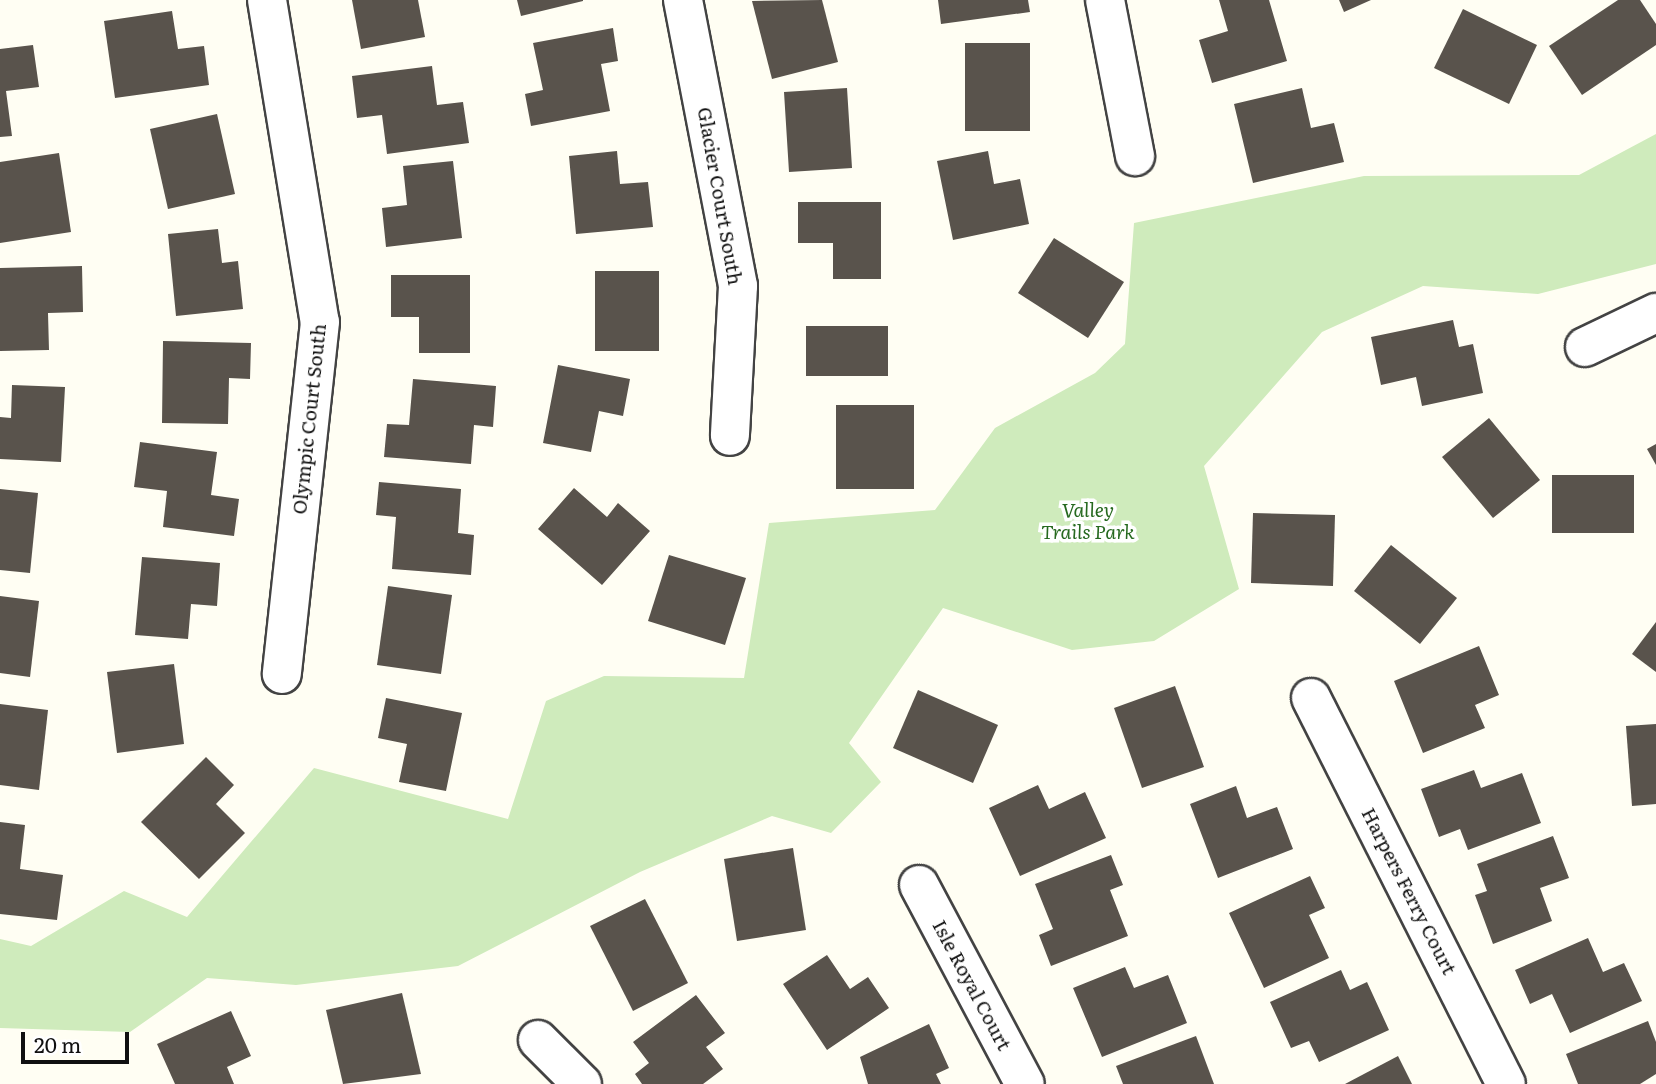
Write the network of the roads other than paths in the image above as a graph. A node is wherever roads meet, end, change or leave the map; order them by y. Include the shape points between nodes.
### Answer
1 (267, 0) edge
2 (683, 0) edge
3 (1105, 0) edge
4 (1135, 156) dead end
5 (1656, 313) edge
6 (1585, 347) dead end
7 (730, 436) dead end
8 (282, 674) dead end
9 (1311, 698) dead end
10 (919, 885) dead end
11 (538, 1040) dead end
12 (582, 1084) edge
13 (1026, 1084) edge
14 (1506, 1084) edge

1 - 8 street, Olympic Court South via 320,322
2 - 7 street, Glacier Court South via 738,286
3 - 4 street
5 - 6 street
9 - 14 street, Harpers Ferry Court
10 - 13 street, Isle Royal Court
11 - 12 street

